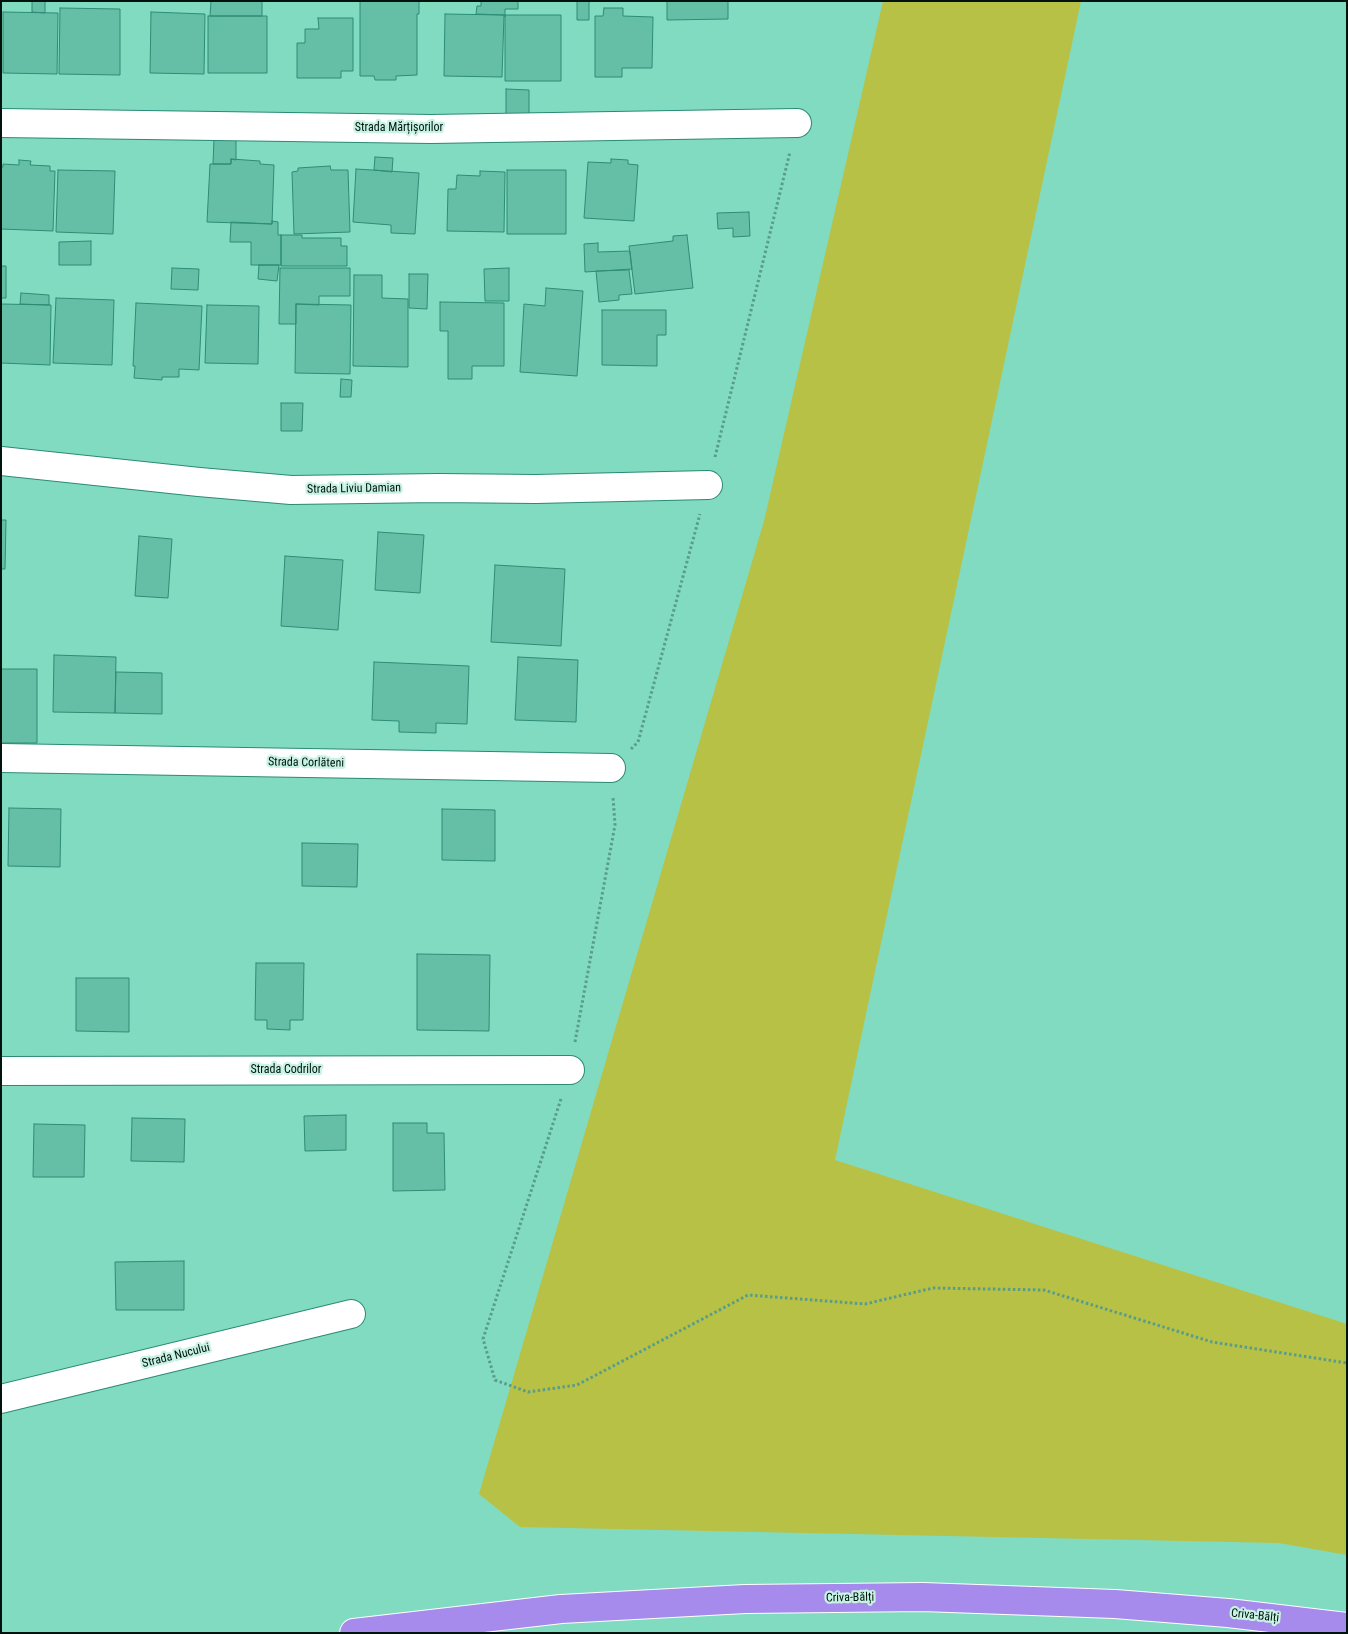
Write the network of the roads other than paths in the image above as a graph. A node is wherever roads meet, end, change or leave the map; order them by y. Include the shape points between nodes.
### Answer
1 (1, 123) edge
2 (797, 123) road end
3 (1, 461) edge
4 (708, 485) road end
5 (1, 758) edge
6 (612, 768) road end
7 (570, 1070) road end
8 (1, 1071) edge
9 (351, 1314) dead end
10 (1, 1399) edge
11 (1347, 1627) edge
12 (354, 1633) edge

1 - 2 street, Strada Mărțișorilor via 432,129
3 - 4 street, Strada Liviu Damian via 291,490
5 - 6 street, Strada Corlăteni
7 - 8 street, Strada Codrilor
9 - 10 street, Strada Nucului
11 - 12 highway, Criva-Bălți via 1115,1604 923,1597 745,1599 571,1609

